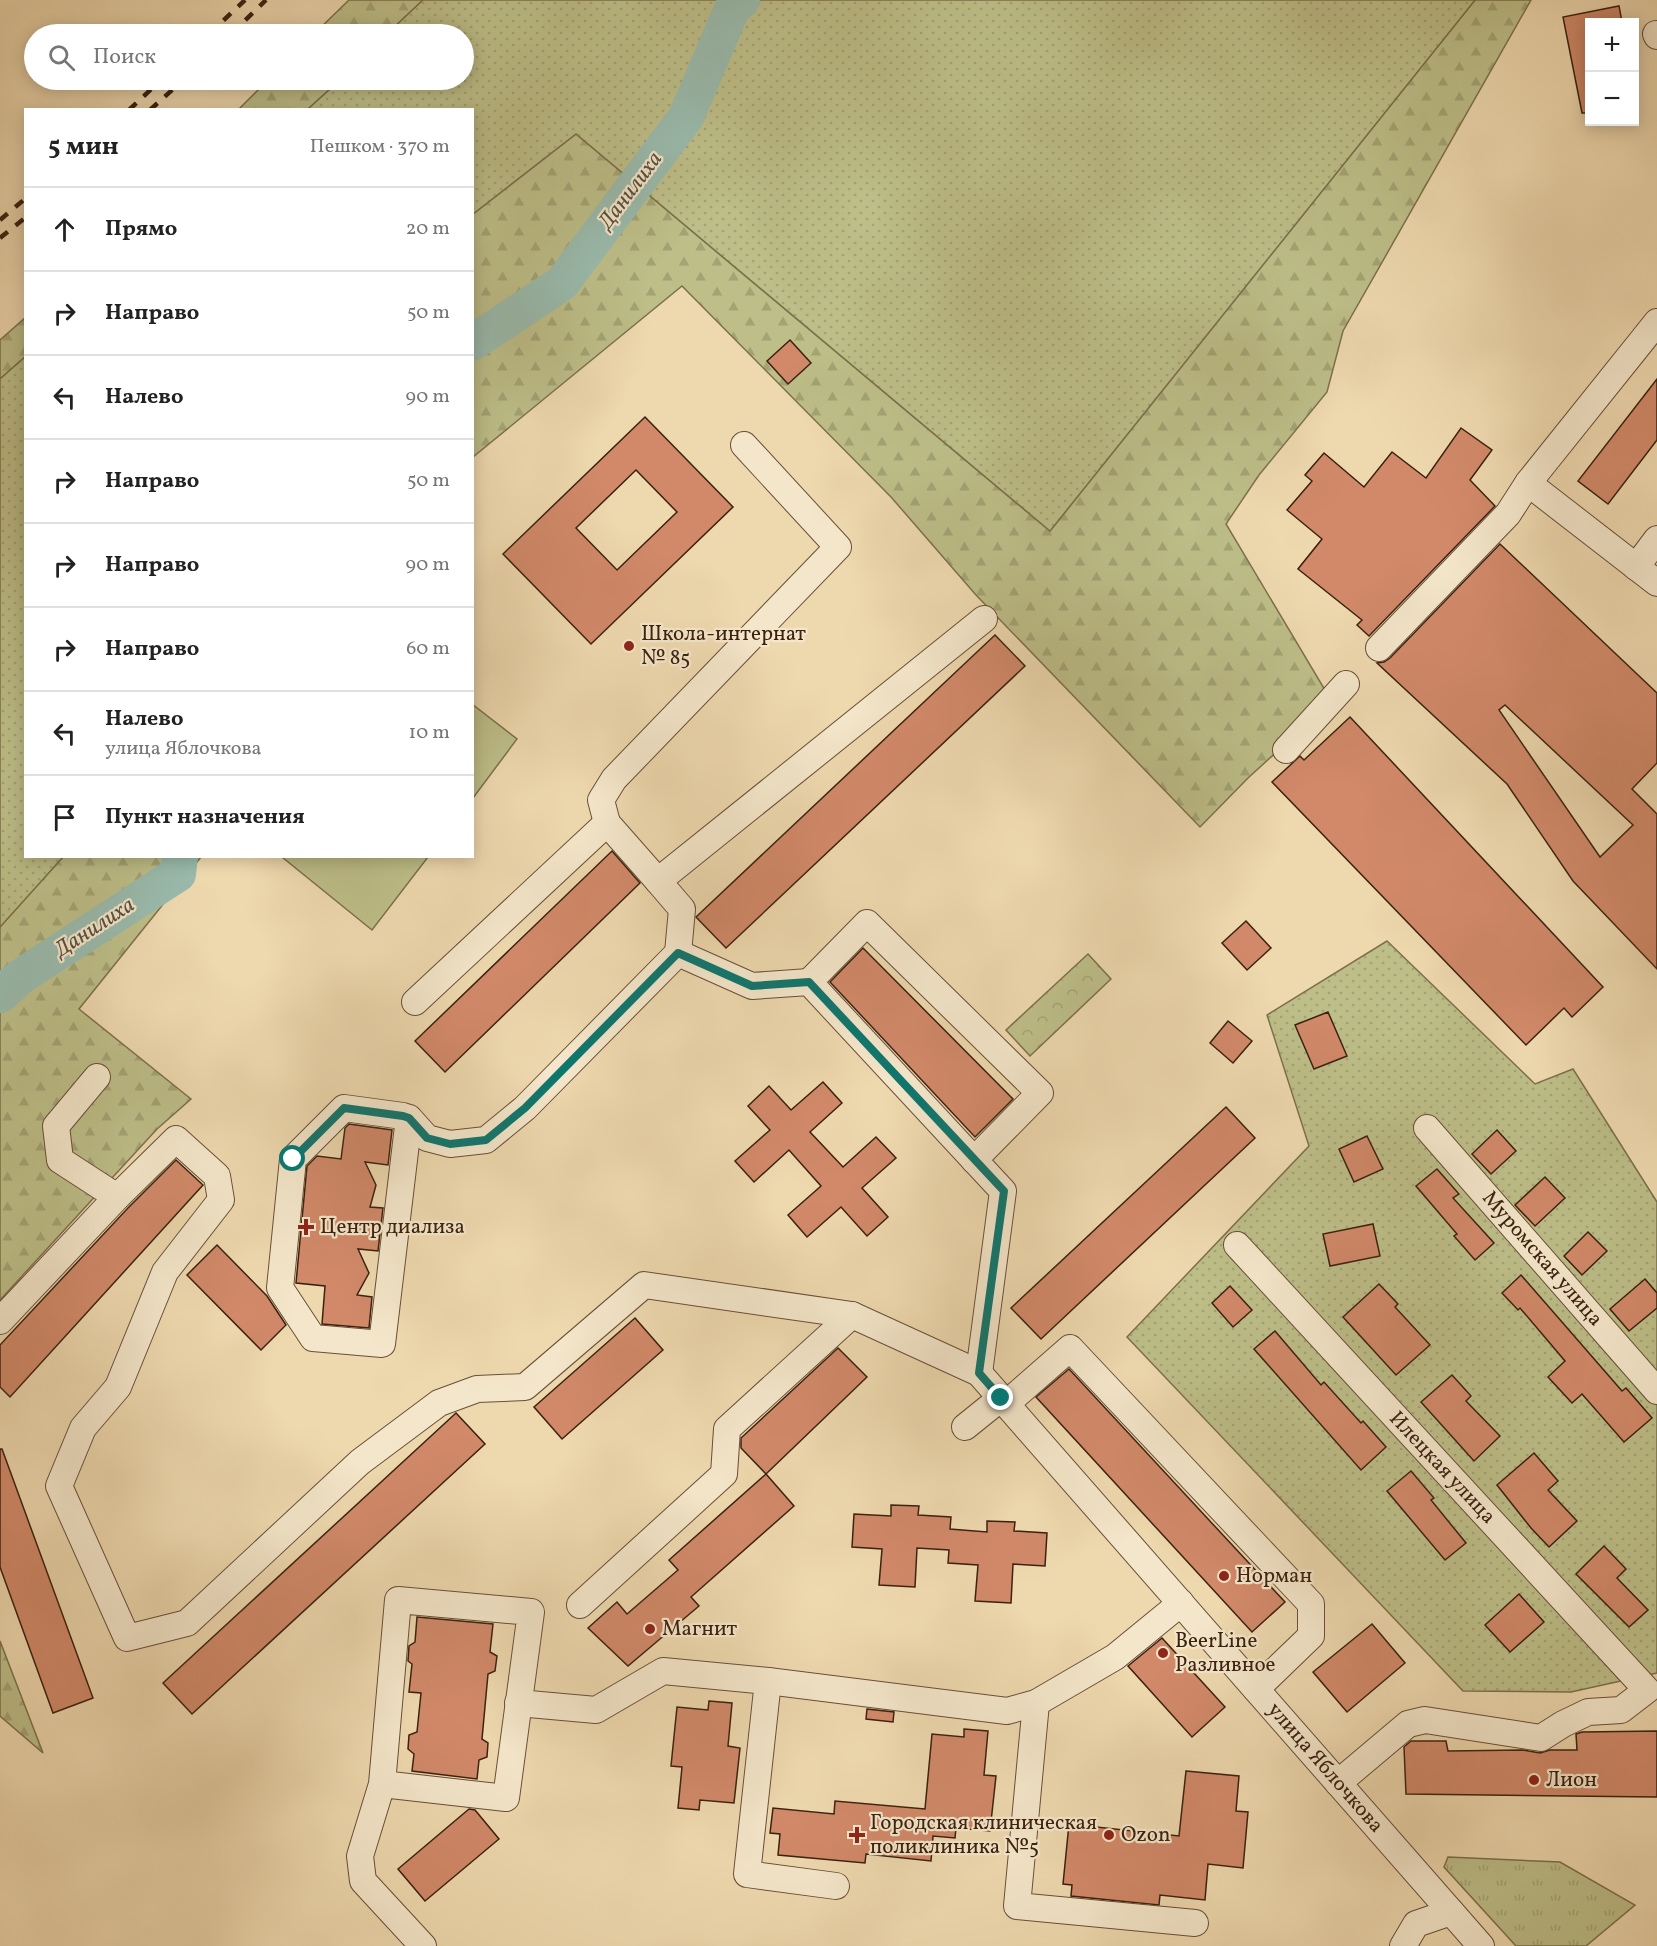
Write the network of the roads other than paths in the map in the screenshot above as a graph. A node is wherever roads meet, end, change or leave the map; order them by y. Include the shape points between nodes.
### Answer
1 (1657, 322) edge
2 (744, 445) dead end
3 (1528, 483) junction
4 (1657, 539) edge
5 (1636, 567) junction
6 (1657, 583) edge
7 (984, 619) dead end
8 (1379, 648) dead end
9 (1346, 684) dead end
10 (1286, 750) dead end
11 (607, 823) junction
12 (658, 881) junction
13 (678, 953) junction
14 (809, 982) junction
15 (415, 1002) dead end
16 (97, 1077) dead end
17 (409, 1118) junction
18 (1427, 1128) dead end
19 (974, 1160) junction
20 (117, 1197) junction
21 (1237, 1245) dead end
22 (852, 1315) junction
23 (0, 1321) edge
24 (979, 1373) junction
25 (1657, 1391) edge
26 (1004, 1401) junction
27 (965, 1427) dead end
28 (1181, 1603) junction
29 (580, 1605) dead end
30 (768, 1681) junction
31 (1256, 1689) junction
32 (519, 1703) junction
33 (1036, 1703) junction
34 (1338, 1783) junction
35 (382, 1784) junction
36 (836, 1886) dead end
37 (1451, 1912) junction
38 (1195, 1923) dead end
39 (423, 1946) edge
40 (1403, 1946) edge
41 (1480, 1946) edge

1 - 3 street
2 - 11 street via 838,547 614,779 601,800
3 - 5 street
3 - 8 street via 1508,514
4 - 5 street
5 - 6 street
7 - 12 street
9 - 10 street
11 - 12 street
11 - 15 street
12 - 13 street via 682,909
13 - 14 street via 752,986
13 - 17 street via 525,1108 486,1140 450,1144 427,1138
14 - 19 street
14 - 19 street via 867,923 1040,1093
16 - 20 street via 56,1125 60,1160
17 - 17 street via 382,1344 313,1338 280,1288 293,1159 344,1108
18 - 25 street, Муромская улица
19 - 24 street via 1004,1191
20 - 22 street via 176,1139 218,1176 221,1200 165,1272 118,1387 82,1428 51,1486 127,1638 187,1623 360,1462 439,1403 477,1389 525,1387 644,1285
20 - 23 street
21 - 34 street, Илецкая улица via 1647,1690 1621,1710 1588,1712 1541,1738 1425,1720 1408,1724
22 - 24 street
22 - 29 street via 727,1429 724,1474
24 - 26 street, улица Яблочкова
26 - 27 street
26 - 28 street, улица Яблочкова
26 - 31 street via 1070,1348 1311,1604 1311,1636
28 - 31 street, улица Яблочкова
28 - 33 street via 1115,1657
30 - 32 street via 663,1671 596,1710
30 - 33 street via 1007,1711
30 - 36 street via 747,1874
31 - 34 street, улица Яблочкова
32 - 35 street via 506,1798
32 - 35 street via 531,1612 398,1600
33 - 38 street via 1017,1906
34 - 37 street, улица Яблочкова
35 - 39 street via 360,1856 363,1881
37 - 40 street via 1416,1924
37 - 41 street, улица Яблочкова

